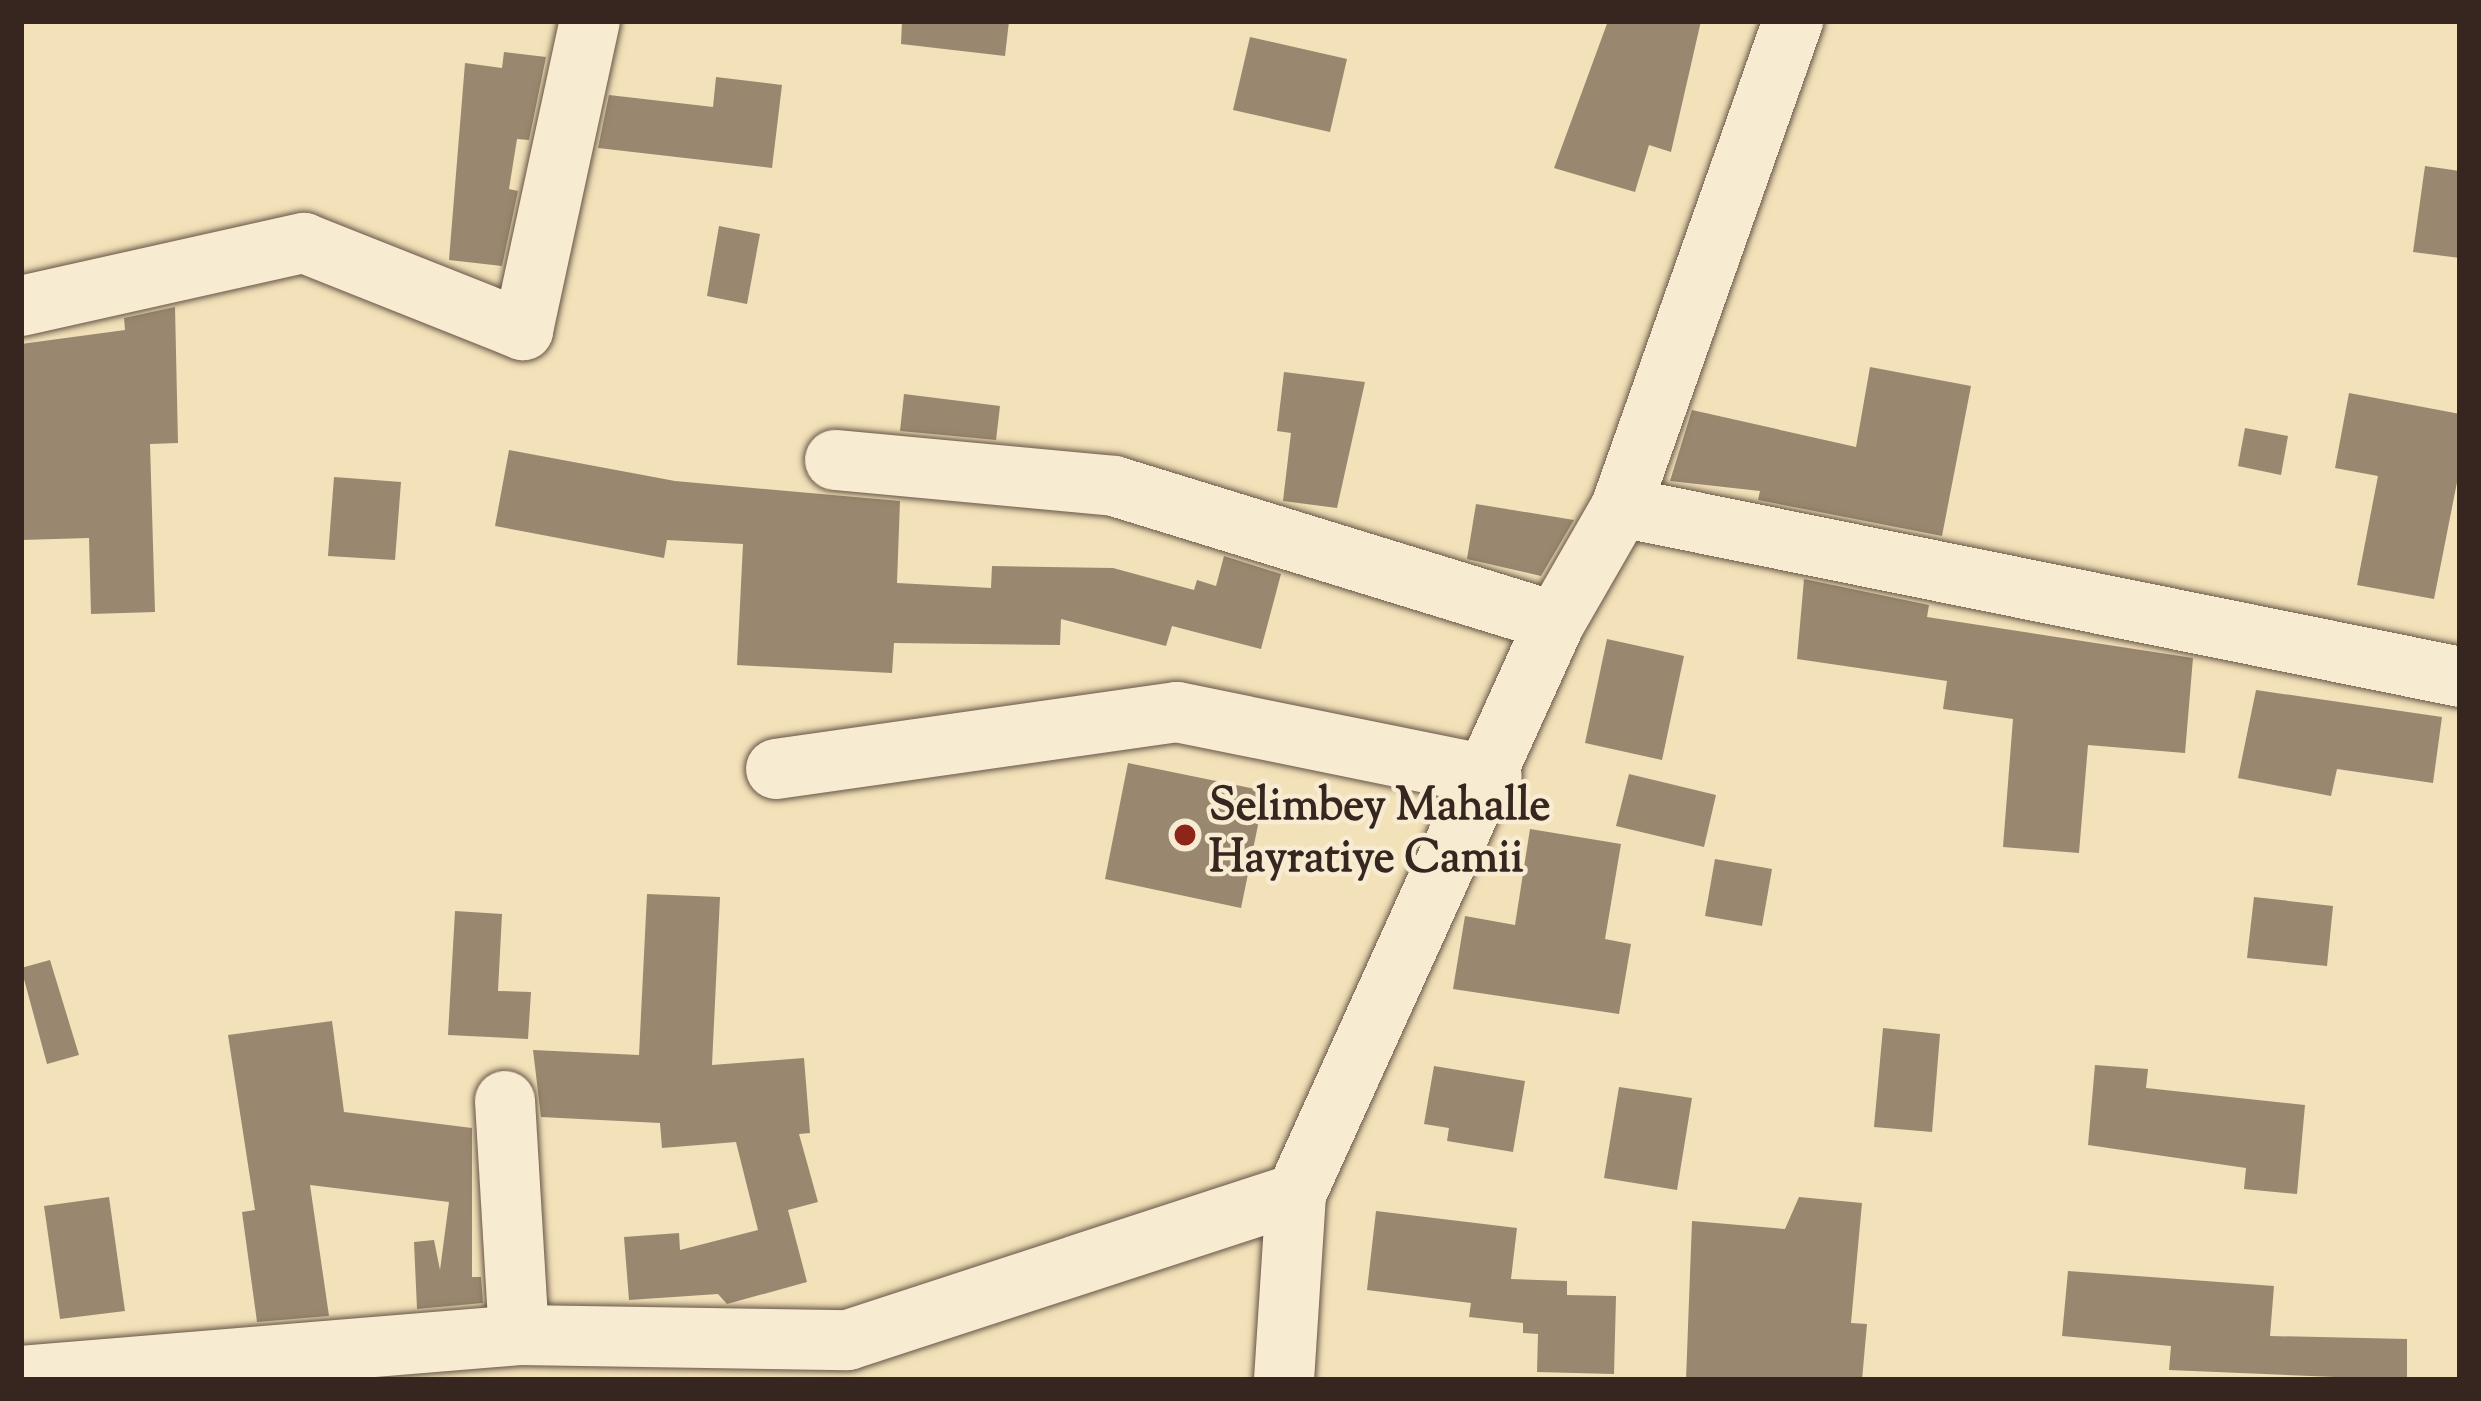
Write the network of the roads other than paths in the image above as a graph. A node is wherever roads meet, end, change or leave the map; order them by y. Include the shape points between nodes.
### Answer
1 (590, 21) edge
2 (1793, 21) edge
3 (21, 307) edge
4 (836, 460) dead end
5 (1621, 507) junction
6 (1555, 622) junction
7 (2460, 677) edge
8 (776, 770) dead end
9 (1492, 776) junction
10 (505, 1101) dead end
11 (1296, 1194) junction
12 (519, 1335) junction
13 (21, 1376) edge
14 (1285, 1380) edge

1 - 3 street via 523,330 304,243
2 - 5 street
4 - 6 street via 1114,486
5 - 6 street
5 - 7 street
6 - 9 street
8 - 9 street via 1177,712
9 - 11 street
10 - 12 street
11 - 12 street via 848,1340
11 - 14 street
12 - 13 street

